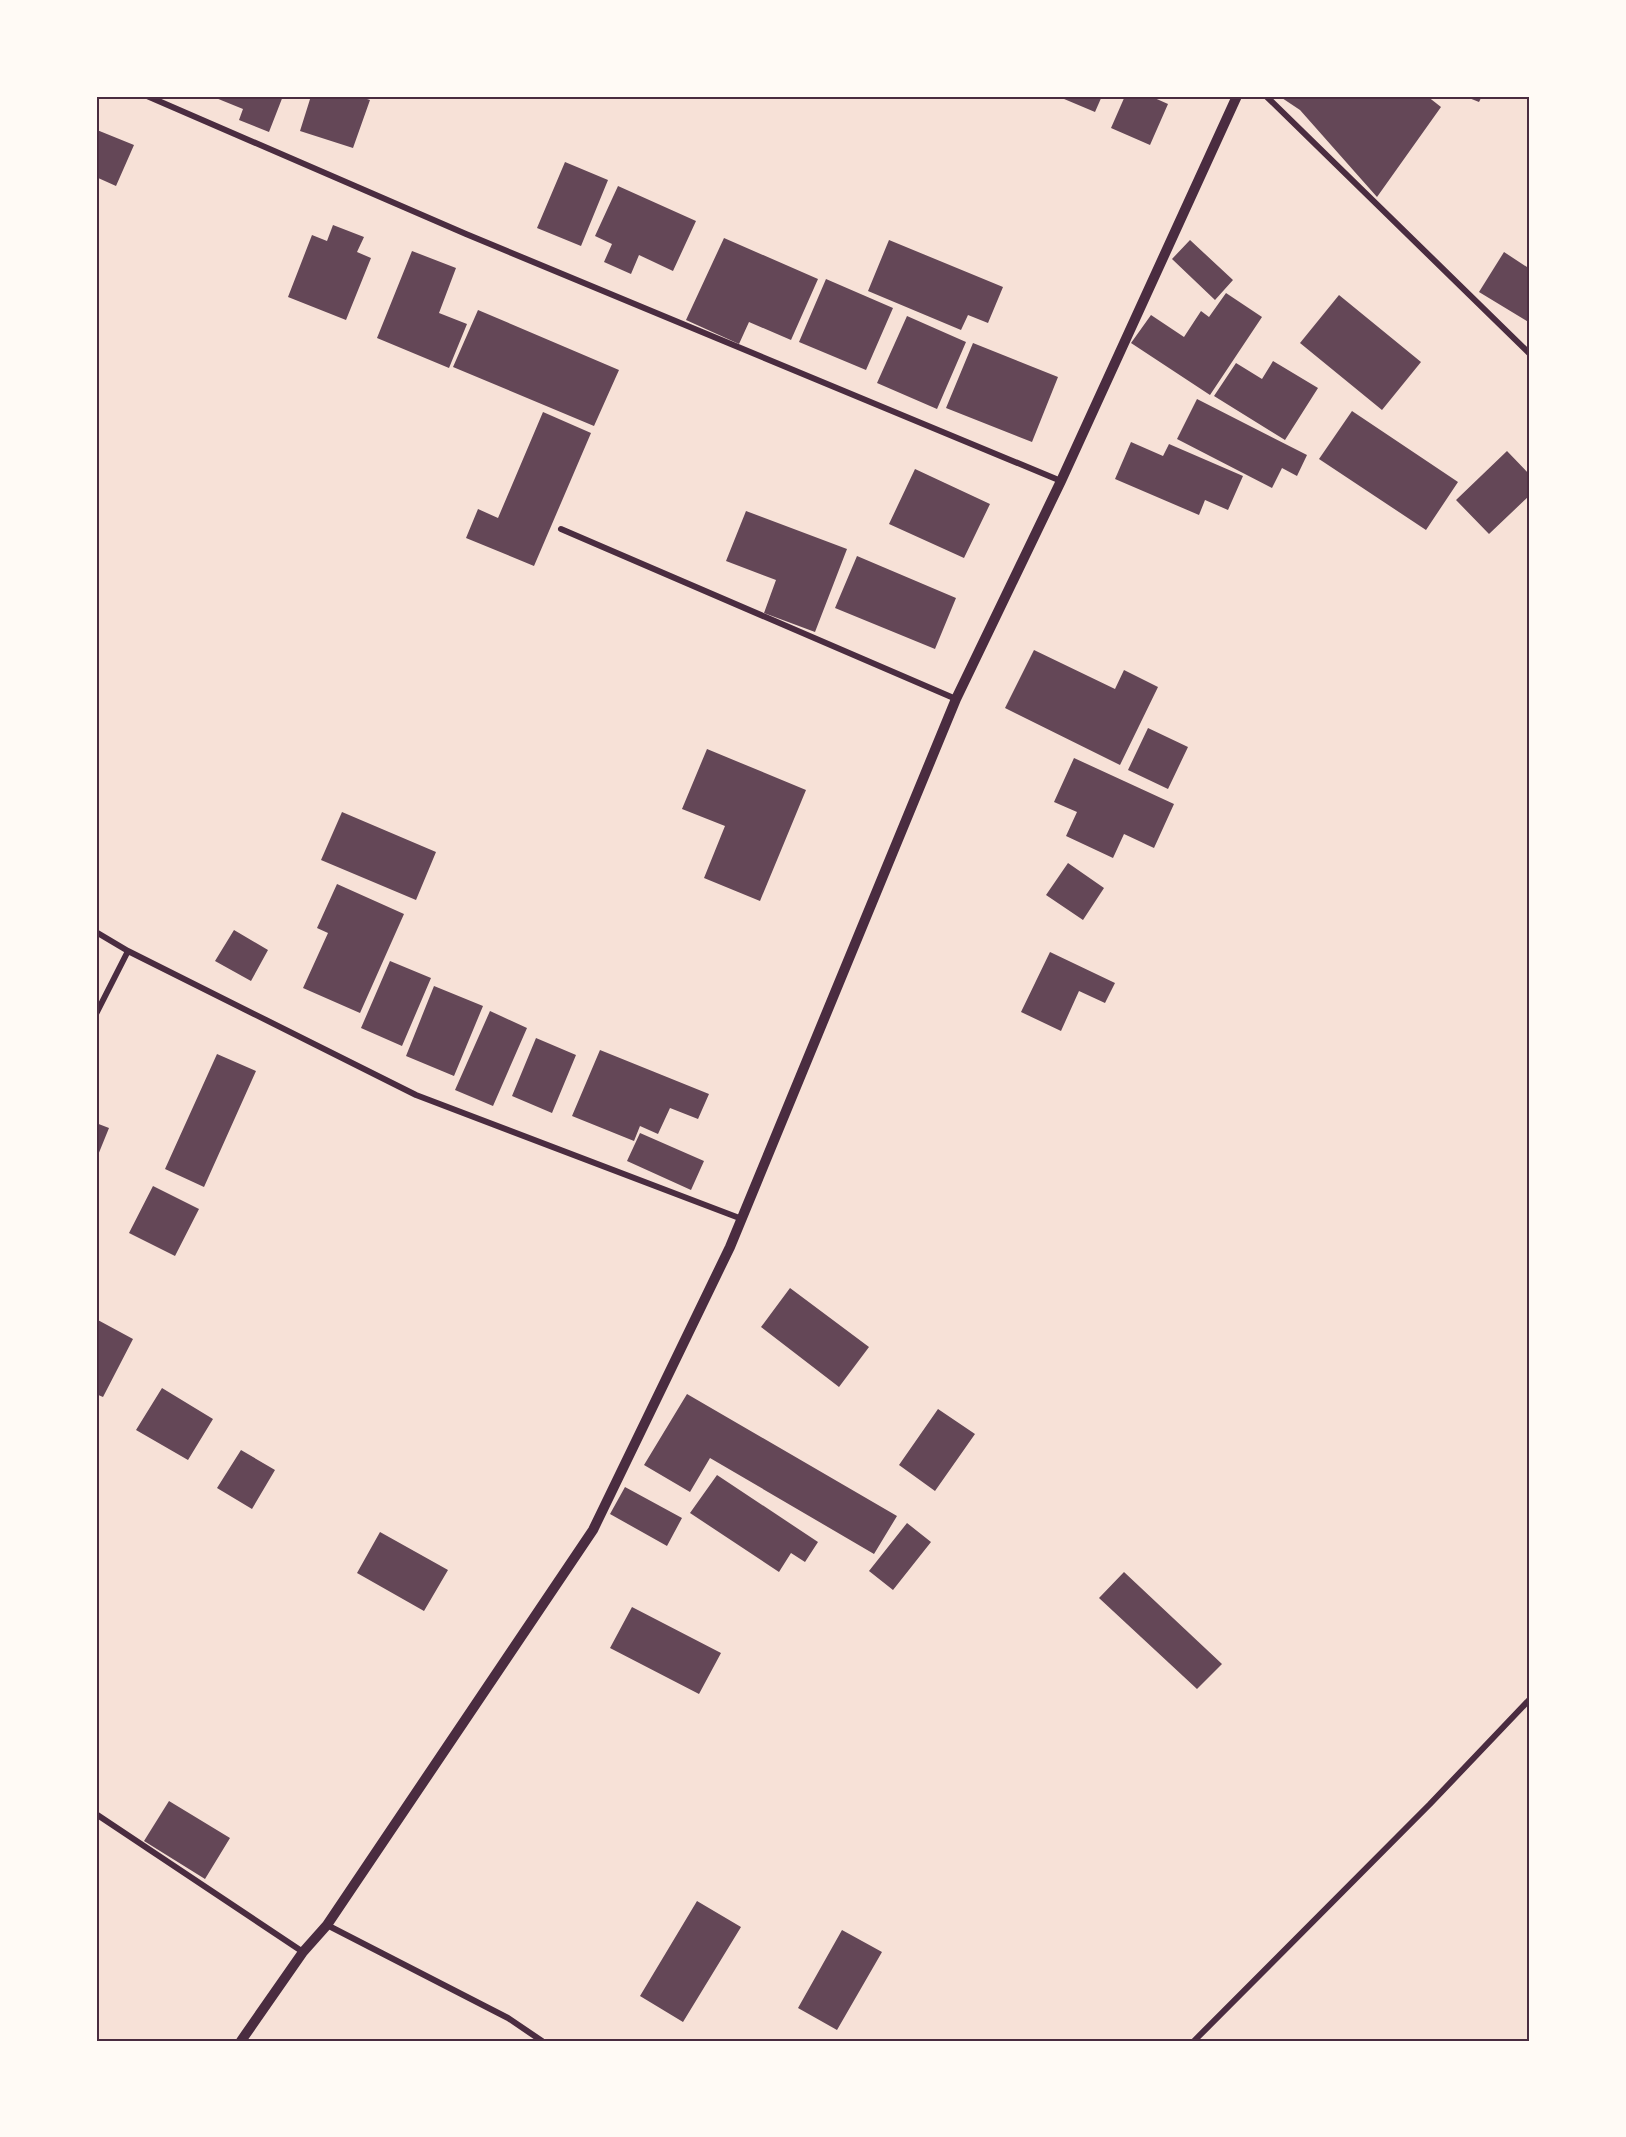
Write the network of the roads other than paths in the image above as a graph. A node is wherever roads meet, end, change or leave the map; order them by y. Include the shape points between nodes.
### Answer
1 (147, 96) edge
2 (1237, 96) edge
3 (1266, 96) edge
4 (1530, 354) edge
5 (1061, 481) junction
6 (561, 529) dead end
7 (956, 699) junction
8 (96, 932) edge
9 (128, 951) junction
10 (96, 1014) edge
11 (742, 1219) junction
12 (1530, 1699) edge
13 (96, 1814) edge
14 (327, 1925) junction
15 (303, 1952) junction
16 (241, 2041) edge
17 (542, 2041) edge
18 (1194, 2041) edge

1 - 5 street via 466,234
2 - 5 street
3 - 4 street
5 - 7 street
6 - 7 street
7 - 11 street
8 - 9 street
9 - 10 street
9 - 11 street via 416,1095
11 - 14 street via 592,1530
12 - 18 street
13 - 15 street
14 - 15 street
14 - 17 street via 508,2018
15 - 16 street

